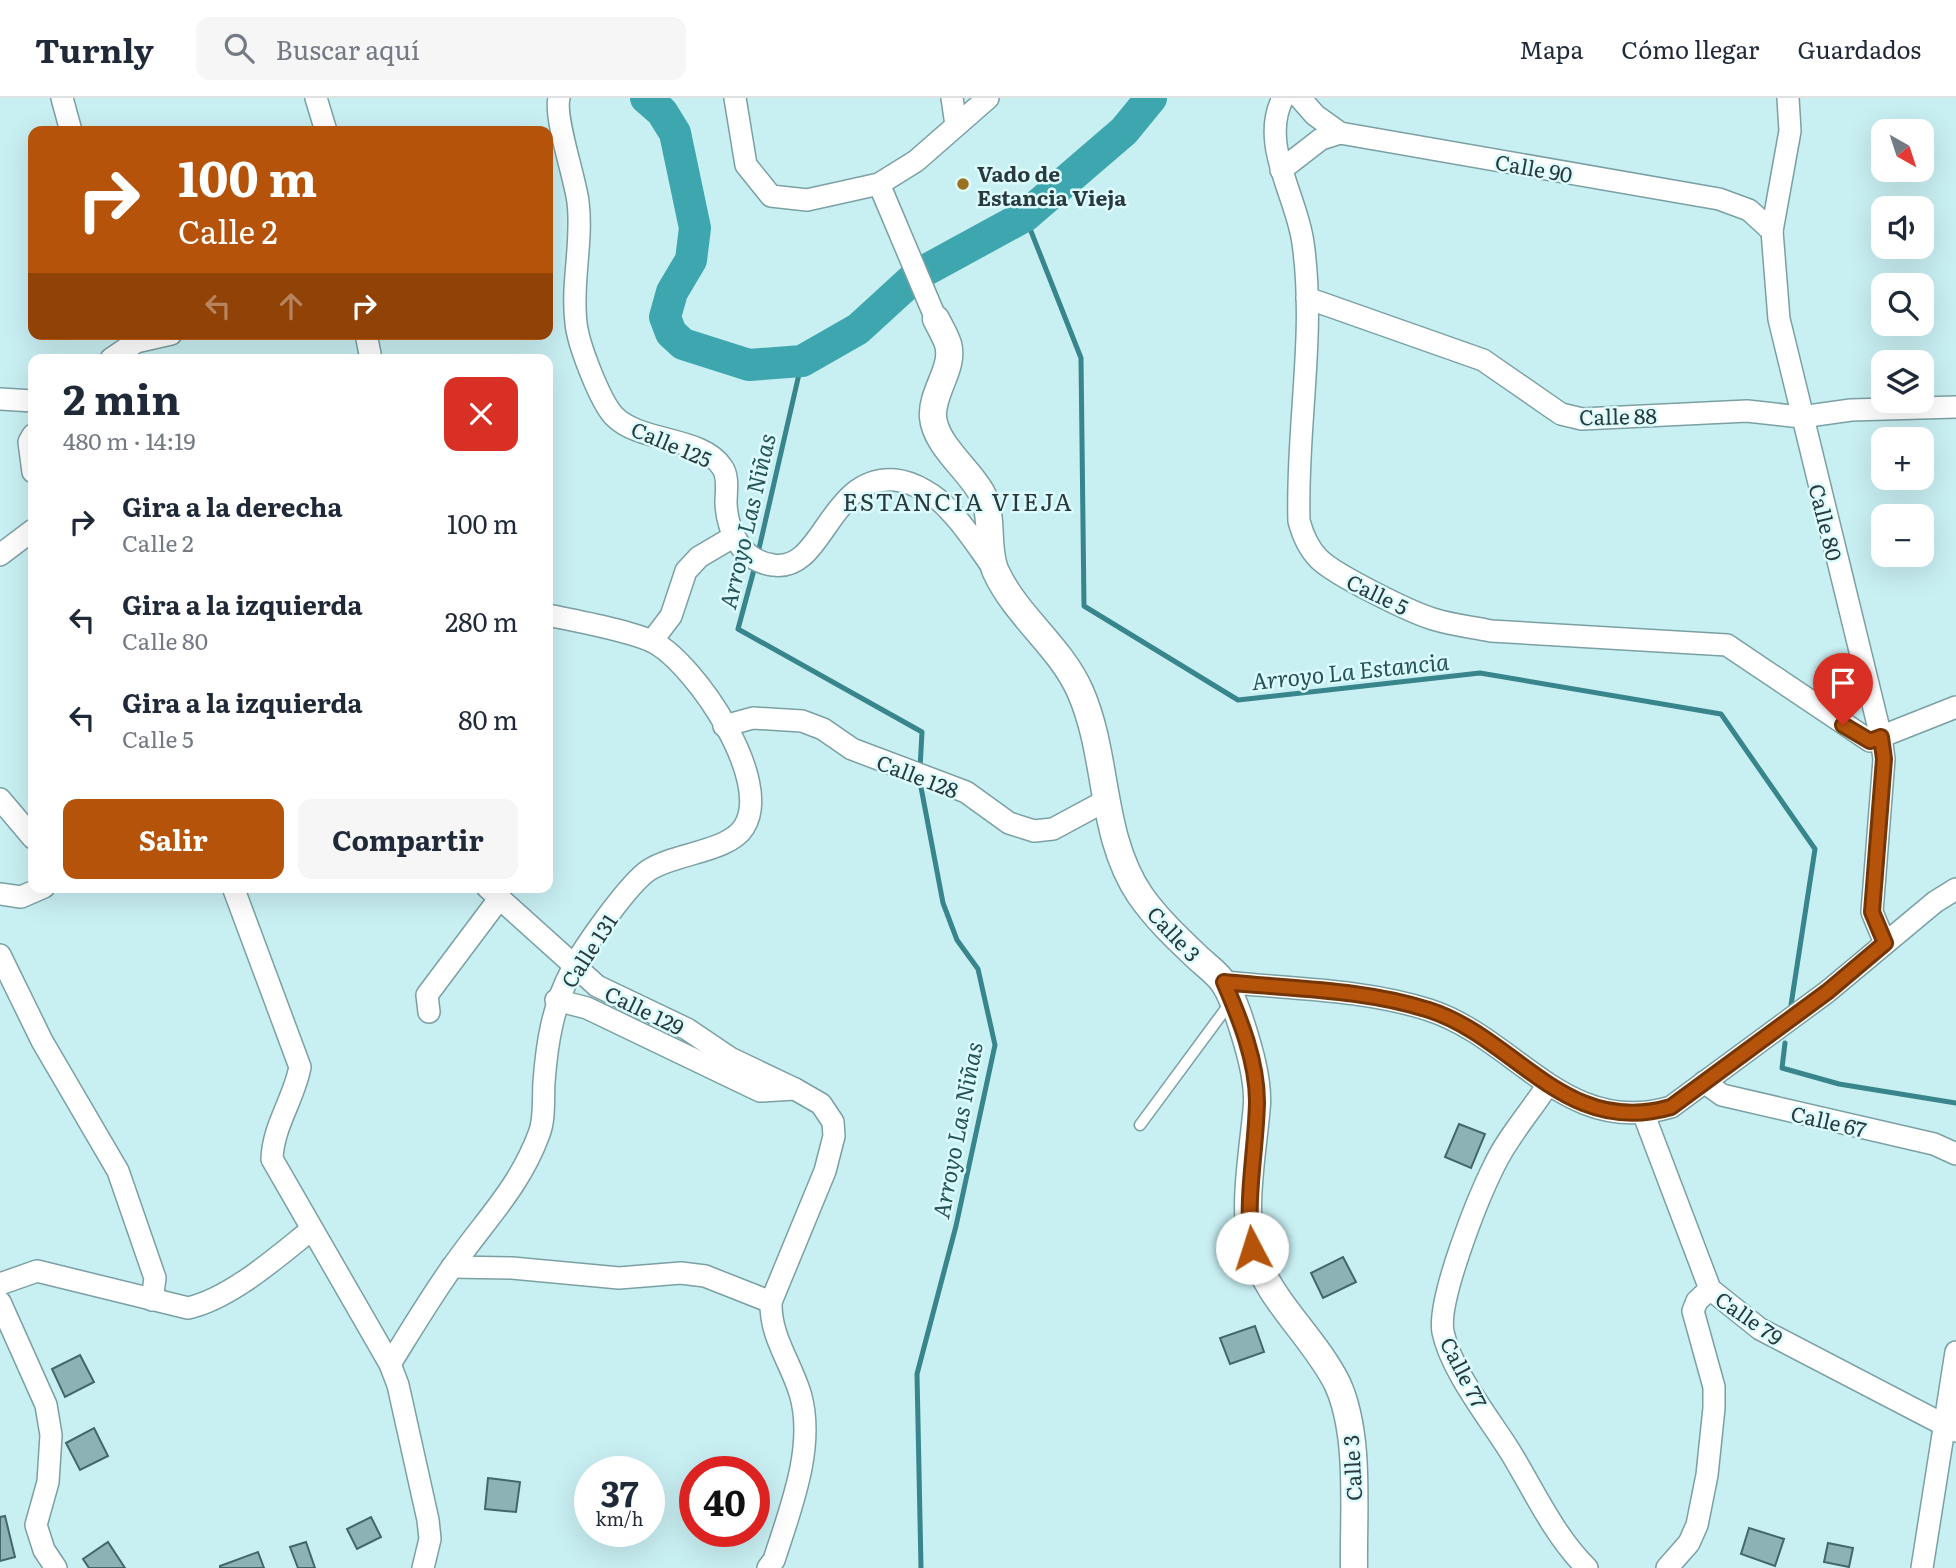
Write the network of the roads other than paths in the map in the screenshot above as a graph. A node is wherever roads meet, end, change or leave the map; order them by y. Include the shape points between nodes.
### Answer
1 (62, 98) edge
2 (316, 98) edge
3 (559, 98) edge
4 (735, 98) edge
5 (952, 98) edge
6 (988, 98) edge
7 (1283, 98) edge
8 (1300, 98) edge
9 (1788, 98) edge
10 (956, 125) junction
11 (70, 126) edge
12 (324, 126) edge
13 (1340, 133) junction
14 (1281, 170) junction
15 (879, 184) junction
16 (1772, 231) junction
17 (1307, 298) junction
18 (936, 319) joint
19 (137, 345) edge
20 (120, 354) edge
21 (0, 399) edge
22 (28, 401) edge
23 (1956, 407) edge
24 (1801, 417) junction
25 (28, 534) edge
26 (733, 537) junction
27 (0, 555) edge
28 (995, 570) junction
29 (553, 616) edge
30 (652, 641) junction
31 (1956, 707) edge
32 (724, 726) junction
33 (1881, 737) junction
34 (0, 799) edge
35 (1105, 801) junction
36 (28, 832) edge
37 (1956, 889) edge
38 (30, 893) edge
39 (235, 893) edge
40 (493, 893) edge
41 (0, 894) edge
42 (1885, 943) junction
43 (0, 955) edge
44 (574, 966) junction
45 (1228, 992) junction
46 (556, 1000) junction
47 (429, 1012) dead end
48 (1704, 1082) junction
49 (1547, 1086) junction
50 (795, 1089) junction
51 (1644, 1115) junction
52 (1140, 1125) dead end
53 (1956, 1154) edge
54 (311, 1230) junction
55 (452, 1267) junction
56 (0, 1284) edge
57 (1710, 1289) junction
58 (152, 1300) junction
59 (0, 1302) edge
60 (771, 1302) junction
61 (1956, 1352) edge
62 (390, 1364) junction
63 (1949, 1427) edge
64 (419, 1566) edge
65 (56, 1568) edge
66 (768, 1568) edge
67 (1354, 1568) edge
68 (1587, 1568) edge
69 (1667, 1568) edge
70 (1922, 1568) edge

1 - 11 street
2 - 12 street
3 - 26 street, Calle 125 via 581,230 576,325 591,370 615,418 631,428 713,456 724,469
4 - 15 street via 746,165 771,196 807,200
5 - 10 street
6 - 10 street
7 - 14 street, Calle 5 via 1275,130
8 - 13 street, Calle 90 via 1315,116
9 - 16 street, Calle 80 via 1790,131
10 - 15 street via 916,161
13 - 14 street via 1321,139
13 - 16 street, Calle 90 via 1719,199 1749,210
14 - 17 street, Calle 5 via 1303,243
15 - 18 street
16 - 24 street, Calle 80 via 1779,319
17 - 24 street, Calle 88 via 1483,360 1561,414 1582,419 1747,411
17 - 33 street, Calle 5 via 1299,521 1305,541 1319,559 1431,618 1464,626 1727,645 1858,736 1870,741
18 - 28 street, Calle 3 via 949,346 932,419 982,493
19 - 20 street
21 - 22 street
23 - 24 street, Calle 88
24 - 33 street, Calle 80
25 - 27 street
26 - 28 street via 756,560 774,566 792,563 810,549 845,498 860,487 880,479 904,481 950,510
26 - 30 street via 699,557 687,571 671,616
28 - 35 street, Calle 3 via 1062,659 1080,692
29 - 30 street
30 - 32 street, Calle 131 via 690,670
31 - 33 street
32 - 35 street, Calle 128 via 753,718 802,721 852,749 966,792 1010,823 1034,831 1053,829
32 - 44 street, Calle 131 via 750,779 744,827 726,842 649,870
33 - 42 street, Calle 80 via 1884,759 1872,912
34 - 36 street
35 - 45 street, Calle 3 via 1124,865 1140,895
37 - 42 street
38 - 41 street via 21,897
39 - 54 street via 300,1066 298,1082 272,1140 272,1159
40 - 44 street, Calle 129
40 - 47 street via 427,995
42 - 48 street via 1827,992
43 - 58 street via 42,1041 118,1171 155,1278
44 - 46 street, Calle 131
44 - 50 street, Calle 129 via 597,986
45 - 49 street via 1379,998 1430,1010 1460,1023
45 - 52 lane
45 - 67 street, Calle 3 via 1252,1062 1257,1101 1249,1226 1252,1248 1261,1270 1337,1383 1346,1408 1352,1446
46 - 50 street via 587,1008 760,1091
46 - 55 street, Calle 131 via 541,1130 523,1174
48 - 51 street via 1671,1107
48 - 53 street, Calle 67 via 1722,1095 1934,1144
49 - 51 street via 1623,1114
49 - 68 street, Calle 77 via 1494,1164 1454,1270 1442,1311 1443,1330 1462,1374 1562,1536
50 - 60 street, Calle 129 via 821,1104 833,1122 834,1136 825,1171
51 - 57 street, Calle 79
54 - 58 street via 208,1304 188,1308
54 - 62 street
55 - 60 street via 620,1278 681,1273 705,1276
55 - 62 street, Calle 131
56 - 58 street via 37,1271
57 - 63 street, Calle 79 via 1760,1329
57 - 69 street via 1693,1311 1714,1387 1707,1475 1697,1525 1689,1543
59 - 65 street via 46,1405 51,1435 48,1482 36,1525
60 - 66 street via 770,1322 806,1421 792,1500
61 - 63 street
62 - 64 street via 428,1520 430,1539
63 - 70 street

